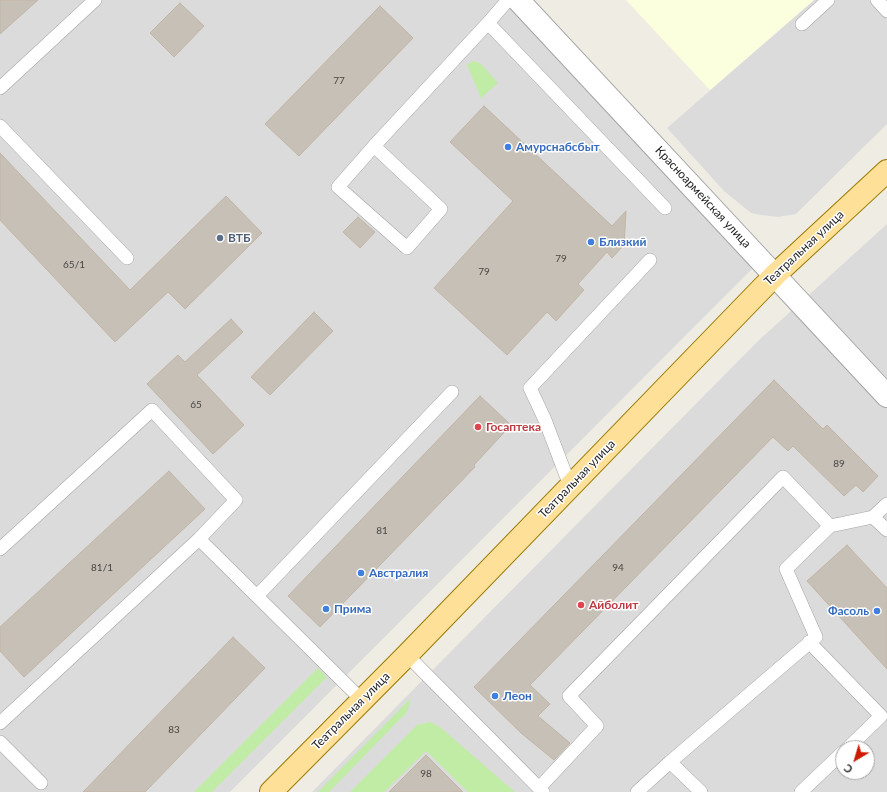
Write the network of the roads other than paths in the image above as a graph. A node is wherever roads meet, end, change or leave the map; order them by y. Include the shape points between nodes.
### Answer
1 (95, 0) edge
2 (508, 0) edge
3 (518, 0) edge
4 (828, 0) edge
5 (877, 0) edge
6 (887, 11) edge
7 (488, 23) junction
8 (802, 24) dead end
9 (0, 88) edge
10 (0, 126) edge
11 (374, 146) junction
12 (887, 171) edge
13 (665, 208) dead end
14 (127, 258) dead end
15 (650, 260) dead end
16 (776, 274) junction
17 (452, 392) dead end
18 (887, 396) edge
19 (570, 486) junction
20 (887, 504) edge
21 (873, 517) junction
22 (830, 526) junction
23 (887, 530) edge
24 (199, 539) junction
25 (0, 549) edge
26 (257, 596) junction
27 (810, 642) junction
28 (407, 655) junction
29 (361, 699) junction
30 (0, 723) edge
31 (856, 740) edge
32 (0, 742) edge
33 (835, 760) edge
34 (670, 762) junction
35 (41, 783) dead end
36 (541, 790) edge
37 (271, 792) edge
38 (637, 792) edge
39 (701, 792) edge
40 (801, 792) edge

1 - 9 lane
2 - 7 lane
3 - 16 street, Красноармейская улица
4 - 8 lane
5 - 6 lane
7 - 11 lane
7 - 13 lane
10 - 14 lane
11 - 11 lane via 338,186 407,248 441,209
12 - 16 main road, Театральная улица
15 - 19 lane via 530,388
16 - 18 street, Красноармейская улица
16 - 19 main road, Театральная улица
17 - 26 lane
19 - 28 main road, Театральная улица
20 - 21 lane
21 - 22 lane
21 - 23 lane
22 - 27 lane via 786,569 816,637
22 - 36 lane via 783,477 569,696 597,726
24 - 25 lane via 236,500 152,410
24 - 26 lane
24 - 30 lane
26 - 29 lane
27 - 31 lane via 881,716
27 - 34 lane
28 - 29 main road, Театральная улица
28 - 36 lane
29 - 37 main road, Театральная улица
32 - 35 lane
33 - 40 lane
34 - 38 lane
34 - 39 lane

